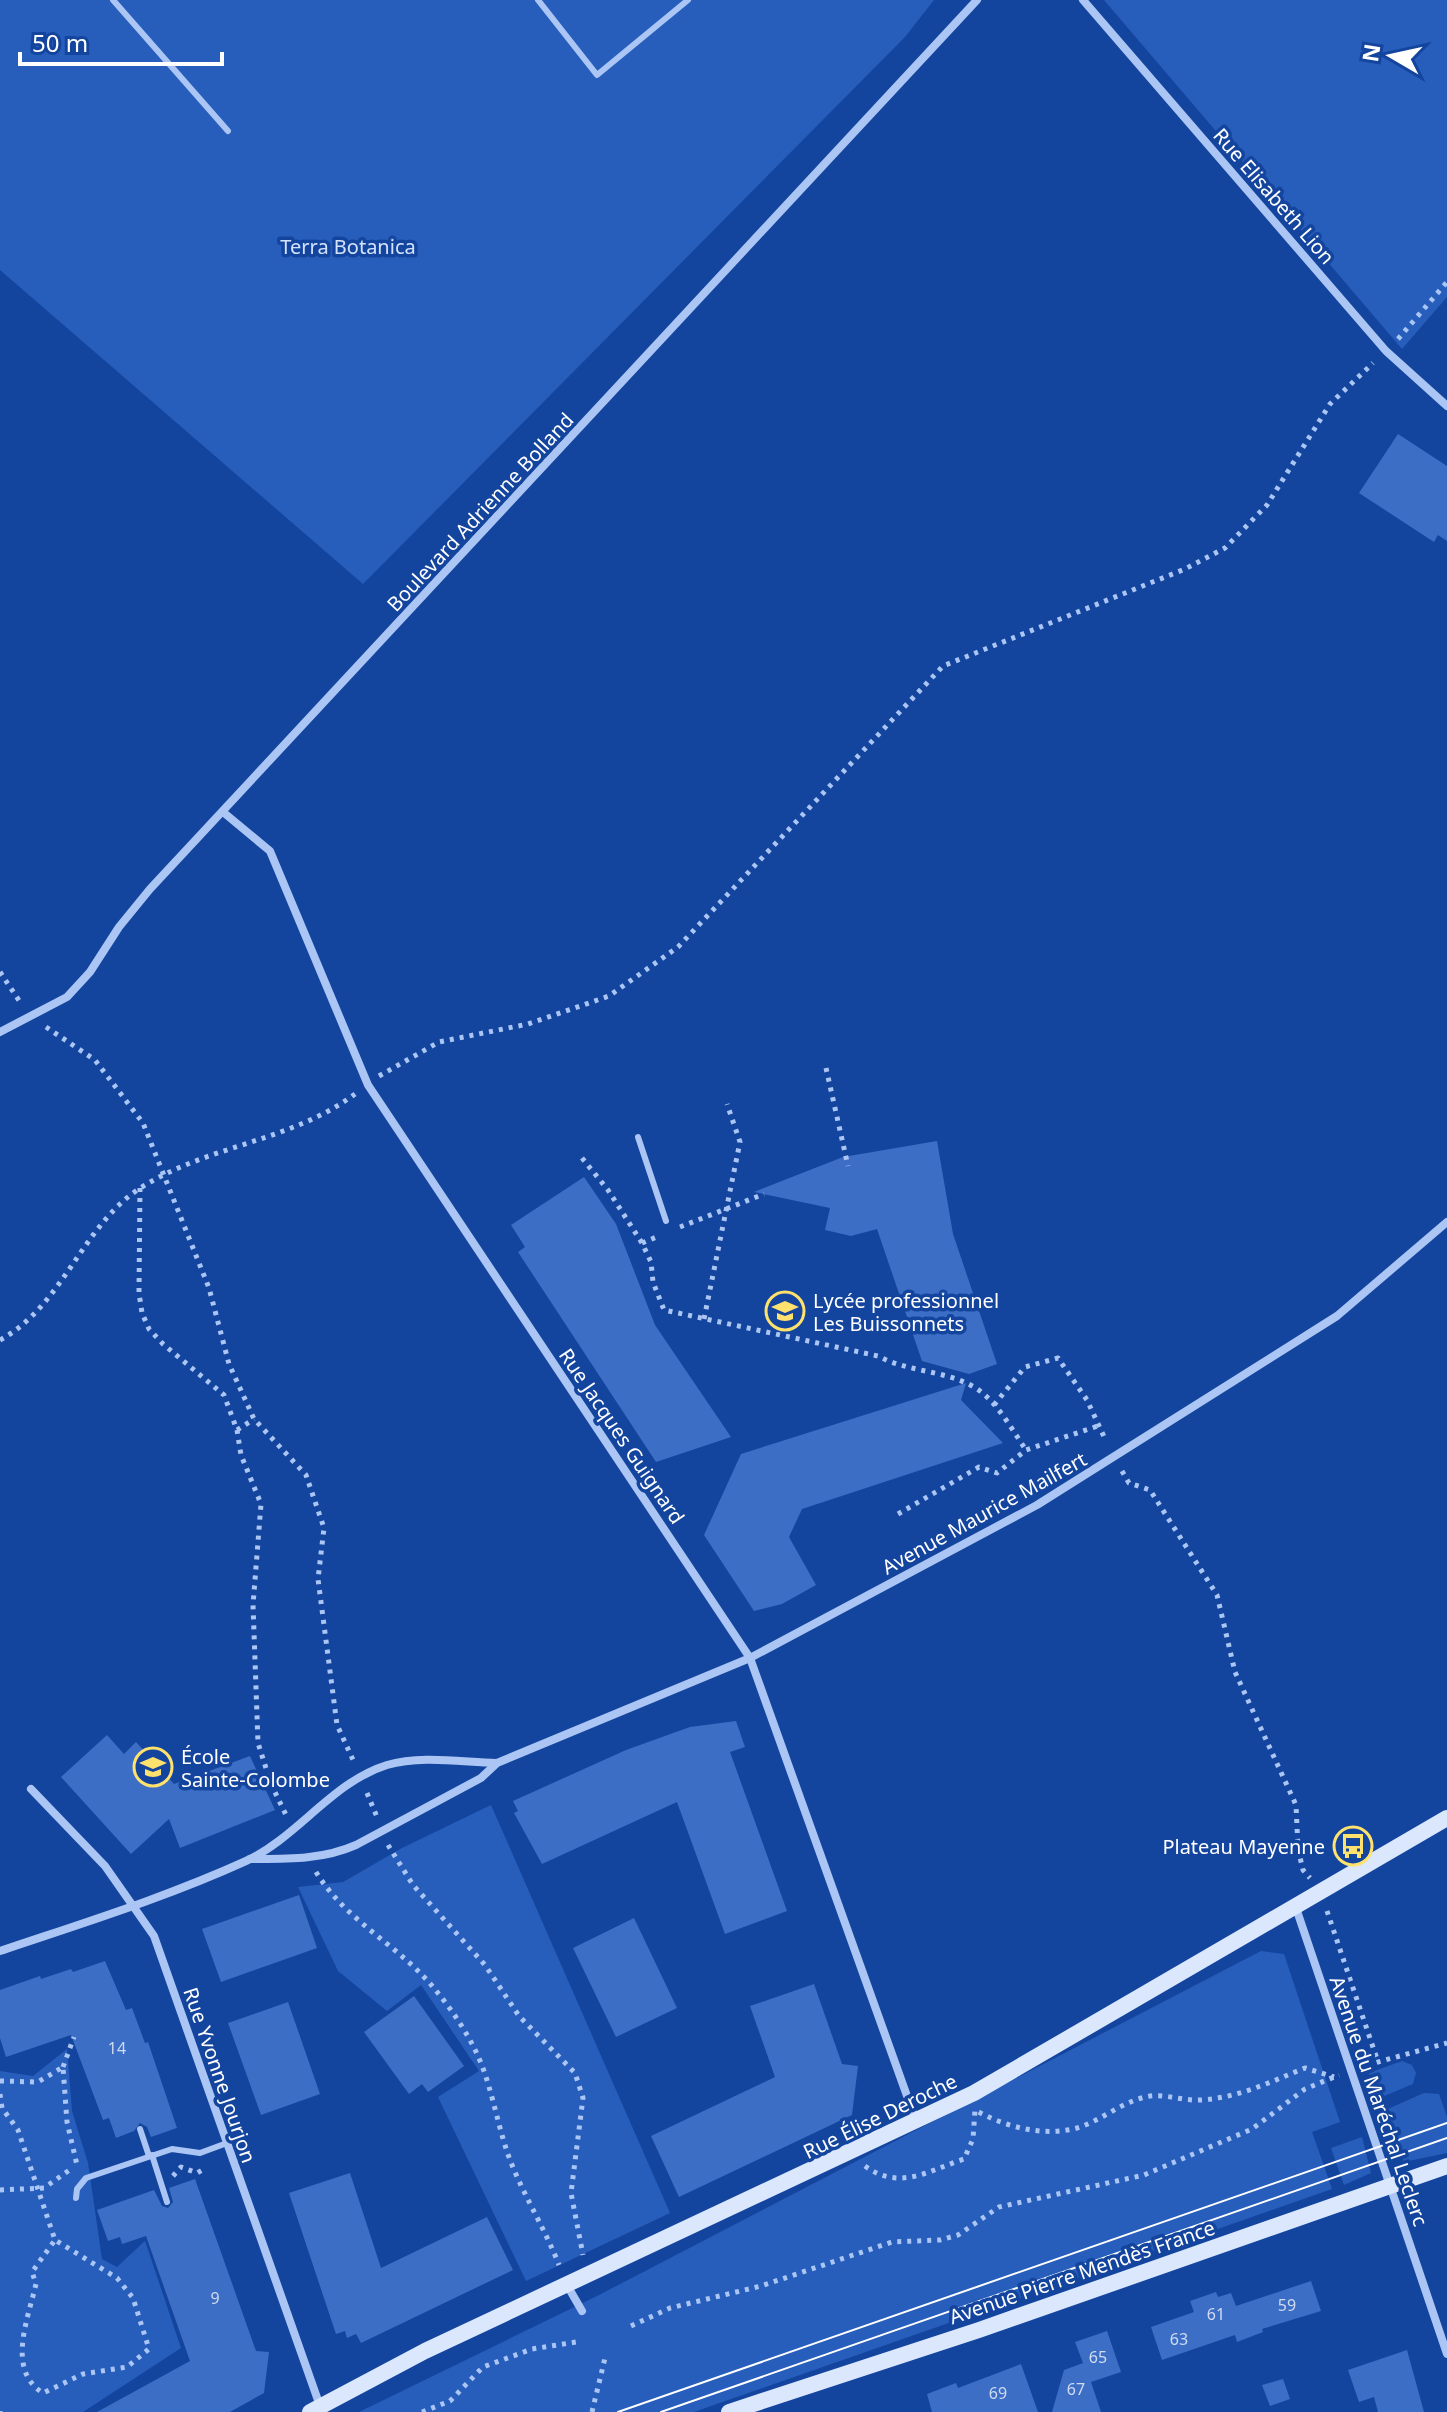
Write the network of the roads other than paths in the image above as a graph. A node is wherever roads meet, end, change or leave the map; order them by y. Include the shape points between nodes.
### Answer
1 (113, 0) edge
2 (538, 0) edge
3 (688, 0) edge
4 (977, 0) edge
5 (1083, 0) edge
6 (228, 131) dead end
7 (1447, 406) edge
8 (223, 812) junction
9 (0, 1032) edge
10 (638, 1137) dead end
11 (666, 1221) dead end
12 (1447, 1222) edge
13 (750, 1658) junction
14 (497, 1763) junction
15 (31, 1789) dead end
16 (1447, 1818) edge
17 (250, 1859) junction
18 (1295, 1905) junction
19 (136, 1906) junction
20 (0, 1951) edge
21 (916, 2121) junction
22 (140, 2129) dead end
23 (227, 2143) junction
24 (151, 2156) junction
25 (1447, 2166) edge
26 (1391, 2184) junction
27 (76, 2198) dead end
28 (167, 2202) dead end
29 (567, 2285) junction
30 (582, 2311) dead end
31 (1447, 2354) edge
32 (318, 2410) edge
33 (729, 2412) edge

1 - 6 lane
2 - 3 lane via 597,75
4 - 8 street, Boulevard Adrienne Bolland
5 - 7 street, Rue Elisabeth Lion via 1386,351
8 - 9 street, Boulevard Adrienne Bolland via 119,927 67,997
8 - 13 street, Rue Jacques Guignard via 270,851 368,1085
10 - 11 lane
12 - 13 street, Avenue Maurice Mailfert via 1337,1316 1114,1458 1037,1505
13 - 14 street, Avenue Maurice Mailfert
13 - 21 street, Rue Jacques Guignard
14 - 17 street, Avenue Maurice Mailfert via 481,1778 336,1854
14 - 17 street, Avenue Maurice Mailfert via 413,1760 360,1776
15 - 19 street, Rue Yvonne Jourjon
16 - 18 main road, Rue Élise Deroche
17 - 19 street, Avenue Maurice Mailfert
18 - 21 main road, Rue Élise Deroche via 974,2093
18 - 26 street, Avenue du Maréchal Leclerc
19 - 20 street, Avenue Maurice Mailfert
19 - 23 street, Rue Yvonne Jourjon via 154,1936
21 - 29 main road, Rue Élise Deroche
22 - 24 lane
23 - 24 lane via 200,2153 172,2149
23 - 32 street, Rue Yvonne Jourjon
24 - 27 lane via 86,2178
24 - 28 lane
25 - 26 main road, Avenue Pierre Mendès France
26 - 31 street, Avenue du Maréchal Leclerc
26 - 33 main road, Avenue Pierre Mendès France
29 - 30 street
29 - 32 main road, Rue Élise Deroche via 425,2351

